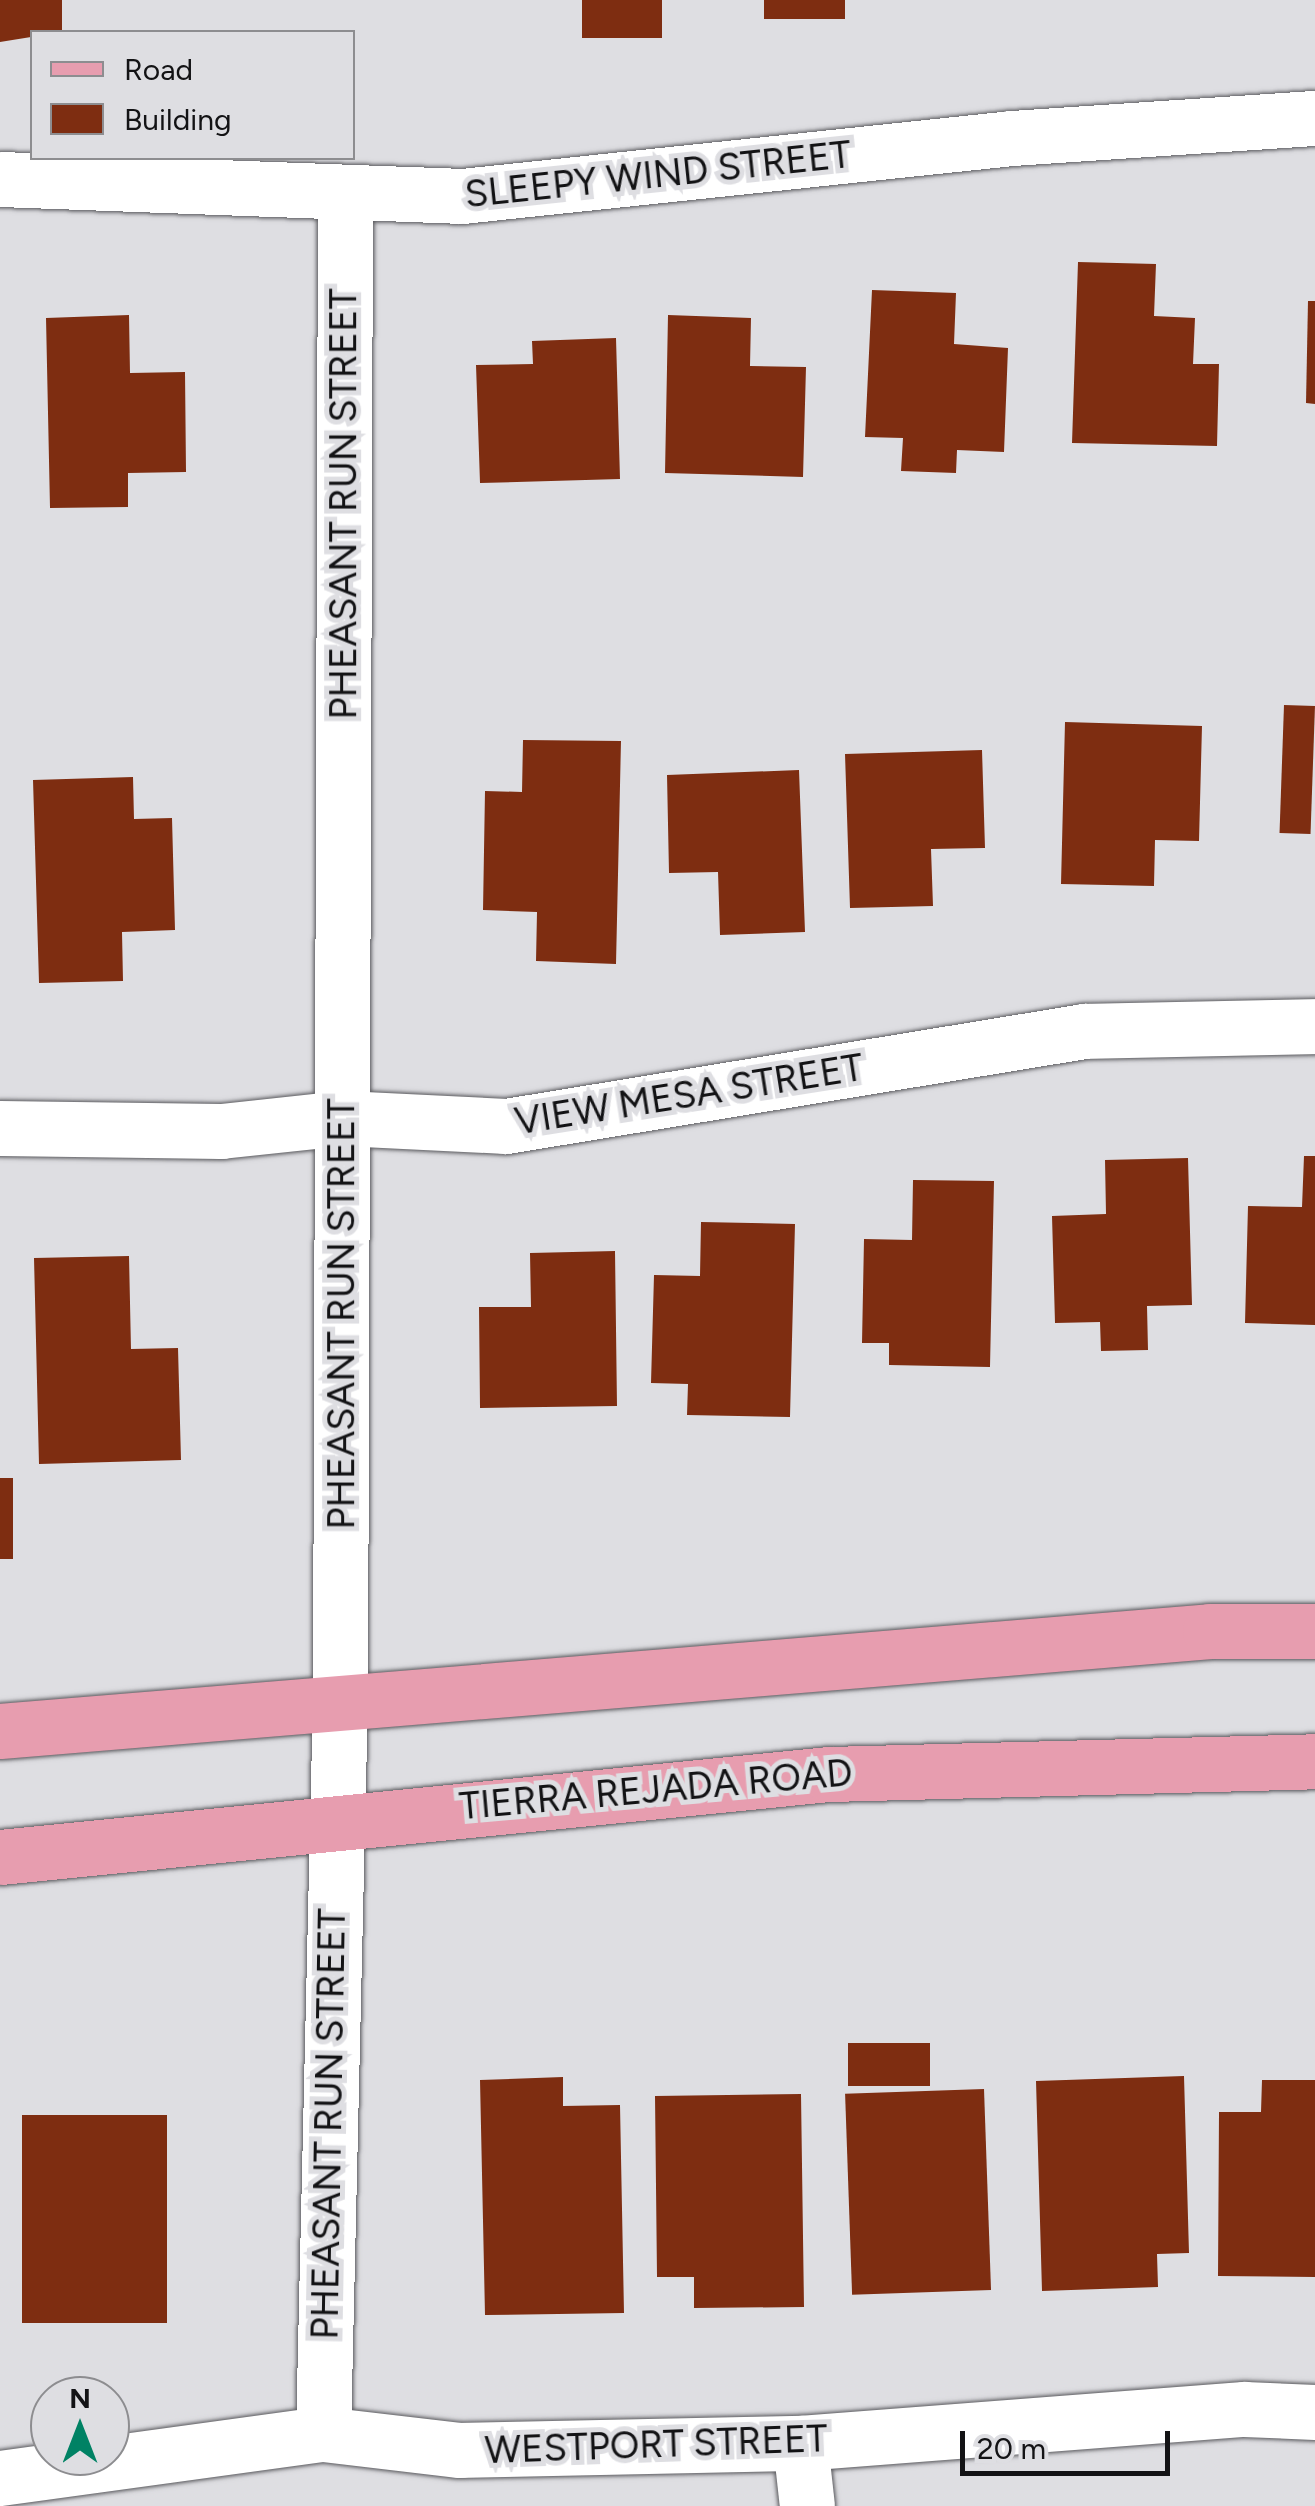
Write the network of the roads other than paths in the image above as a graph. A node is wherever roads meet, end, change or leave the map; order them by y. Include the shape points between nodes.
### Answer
1 (1315, 118) edge
2 (0, 179) edge
3 (345, 194) junction
4 (1315, 1026) edge
5 (343, 1118) junction
6 (0, 1128) edge
7 (1315, 1632) edge
8 (340, 1699) junction
9 (0, 1731) edge
10 (1315, 1760) edge
11 (335, 1818) junction
12 (0, 1857) edge
13 (1315, 2412) edge
14 (323, 2434) junction
15 (800, 2443) junction
16 (0, 2478) edge
17 (807, 2506) edge

1 - 3 street, SLEEPY WIND STREET via 1012,138 462,196
2 - 3 street, SLEEPY WIND STREET
3 - 5 street, PHEASANT RUN STREET
4 - 5 street, VIEW MESA STREET via 1084,1031 506,1126
5 - 6 street, VIEW MESA STREET via 220,1131
5 - 8 street, PHEASANT RUN STREET
7 - 8 main road via 1210,1631
8 - 9 main road
8 - 11 street, PHEASANT RUN STREET
10 - 11 main road, TIERRA REJADA ROAD via 829,1774
11 - 12 main road, TIERRA REJADA ROAD
11 - 14 street, PHEASANT RUN STREET
13 - 15 street, WESTPORT STREET via 1244,2409
14 - 15 street, WESTPORT STREET via 460,2450
14 - 16 street, WESTPORT STREET
15 - 17 street

